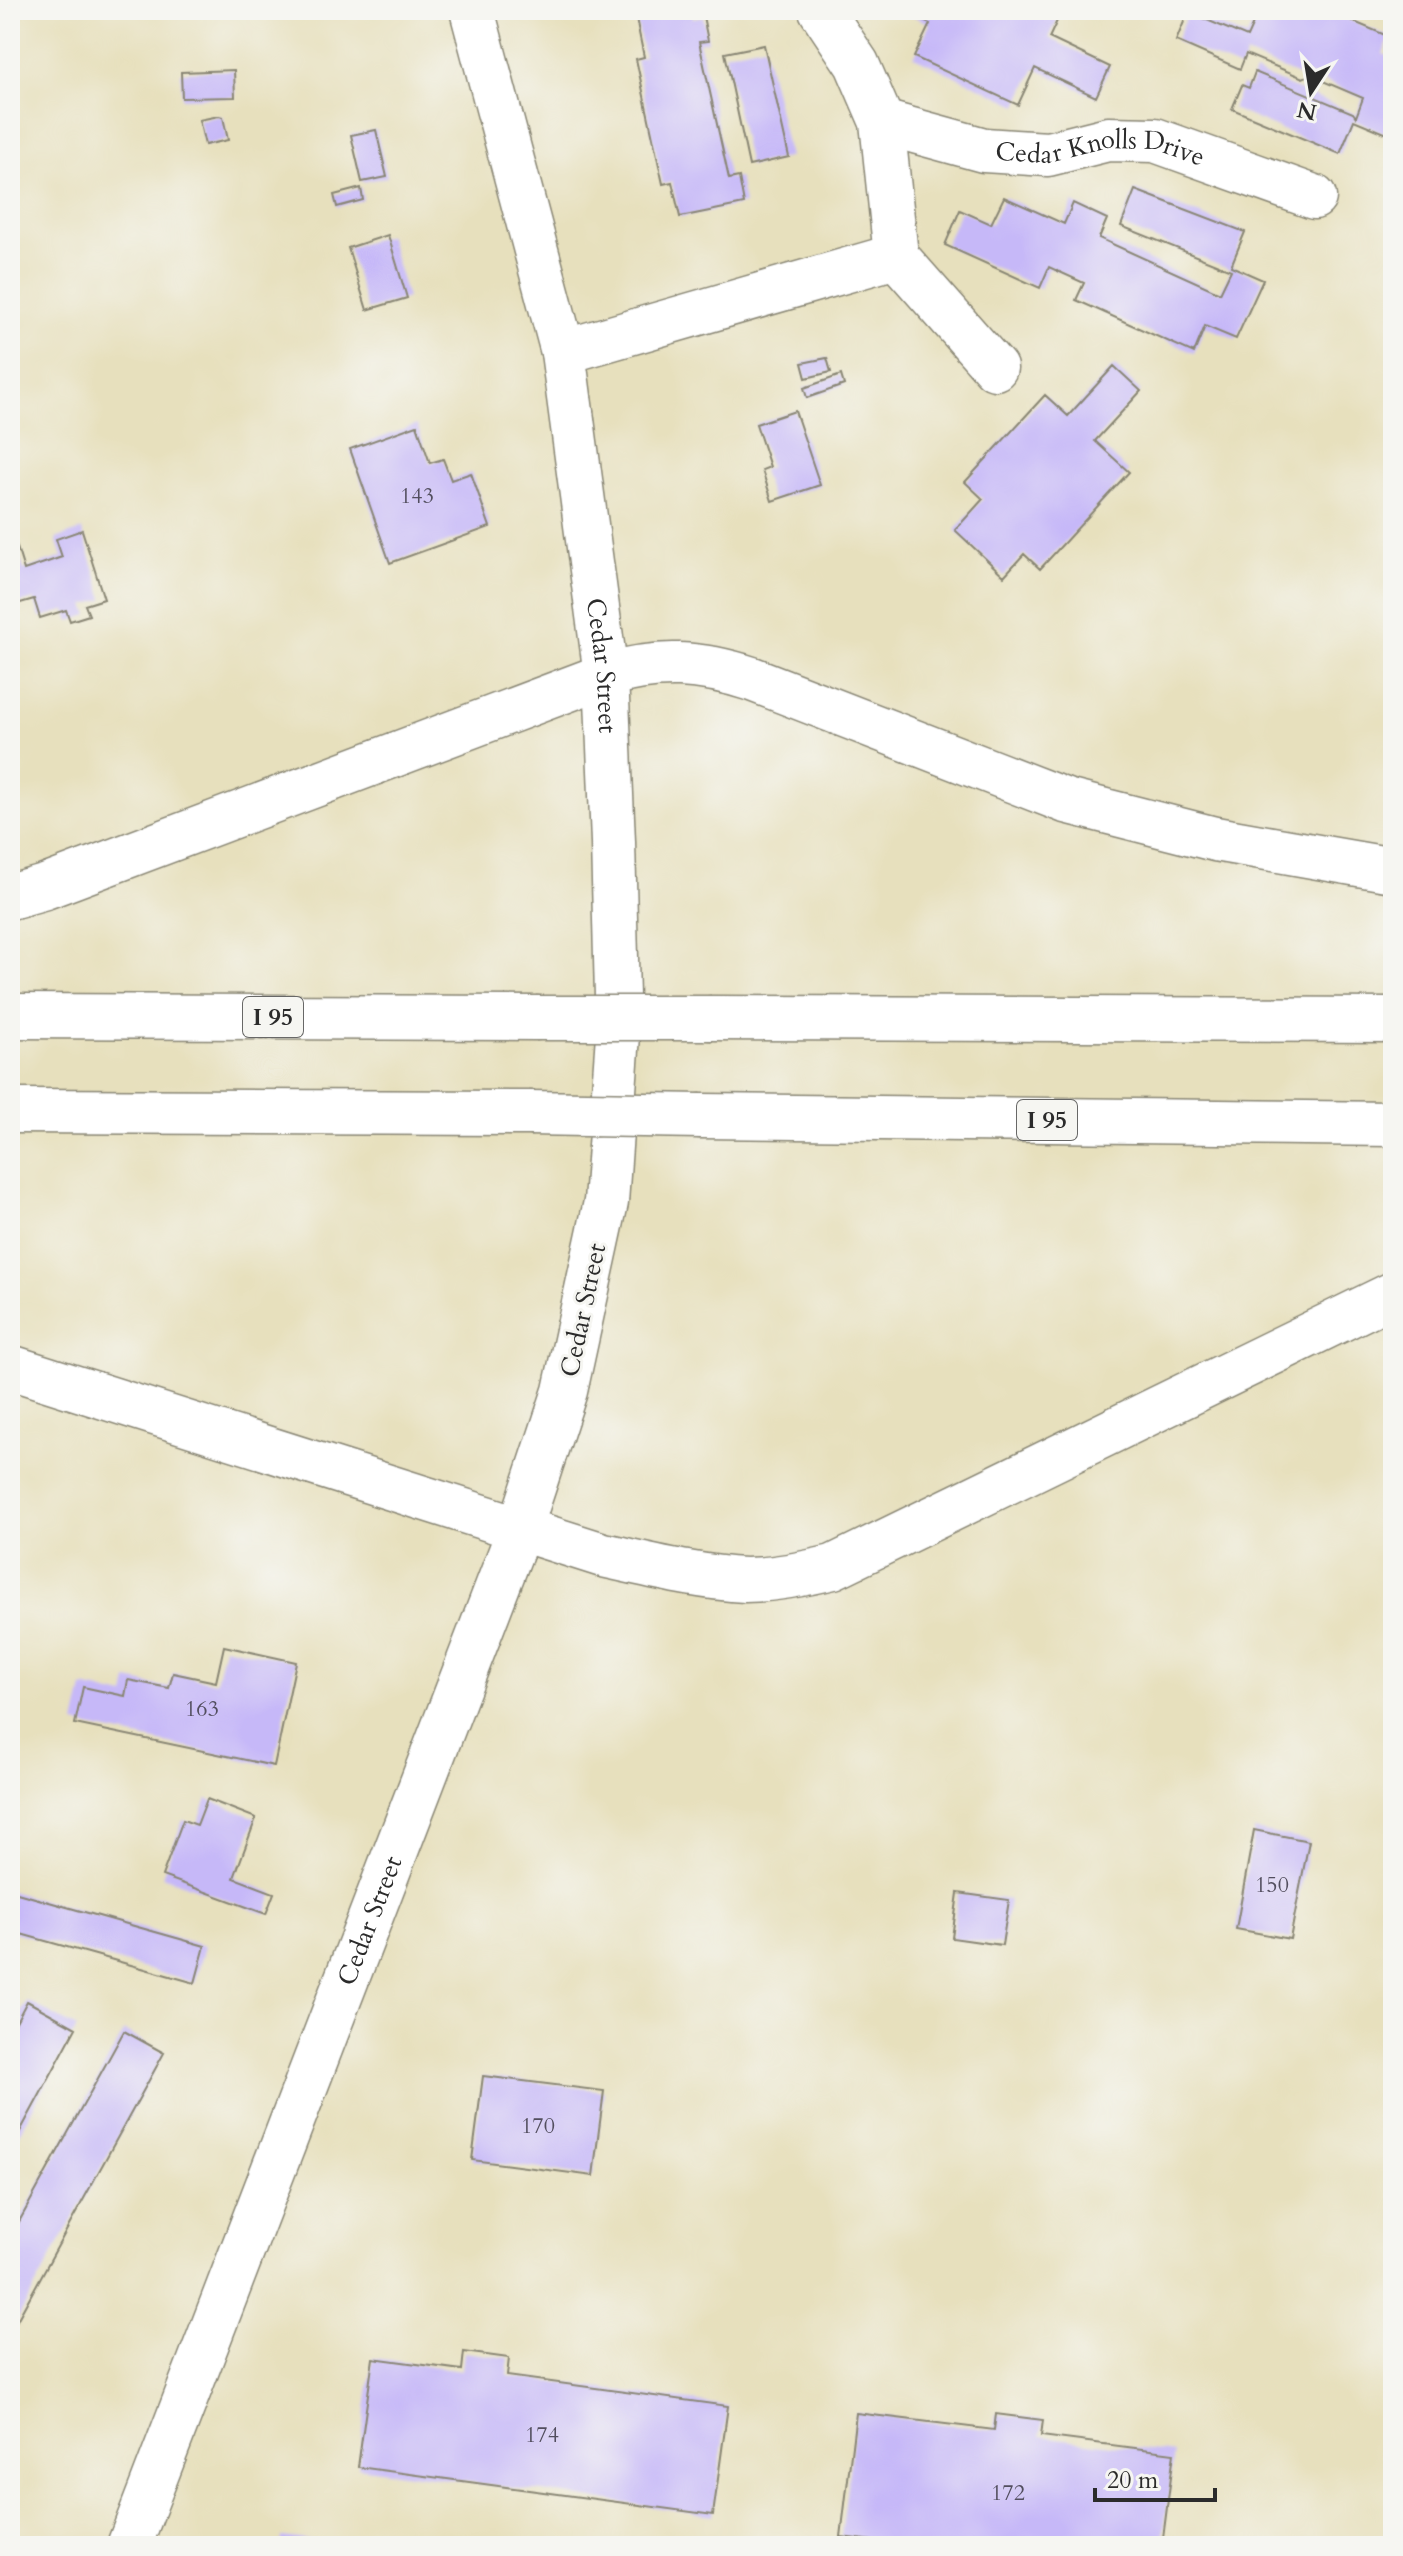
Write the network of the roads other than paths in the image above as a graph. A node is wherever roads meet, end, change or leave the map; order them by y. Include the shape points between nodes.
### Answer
1 (472, 10) edge
2 (821, 10) edge
3 (882, 122) junction
4 (1314, 197) dead end
5 (896, 256) junction
6 (563, 352) junction
7 (995, 368) dead end
8 (606, 675) junction
9 (1393, 870) edge
10 (10, 897) edge
11 (10, 1016) edge
12 (1393, 1020) edge
13 (10, 1111) edge
14 (1393, 1124) edge
15 (1393, 1294) edge
16 (10, 1367) edge
17 (520, 1528) junction
18 (129, 2546) edge

1 - 6 main road, Cedar Street
2 - 3 main road via 857,64
3 - 4 main road, Cedar Knolls Drive via 984,150 1048,154 1108,139 1155,140
3 - 5 main road
5 - 6 main road
5 - 7 main road
6 - 8 main road, Cedar Street
8 - 9 main road via 673,664 720,669 1066,801 1215,839
8 - 10 main road
8 - 17 main road, Cedar Street via 618,1035 606,1202 565,1391
11 - 12 main road, I 95, bridge
13 - 14 main road, I 95, bridge
15 - 17 main road via 833,1567 746,1580 694,1574 603,1555
16 - 17 main road
17 - 18 main road, Cedar Street

